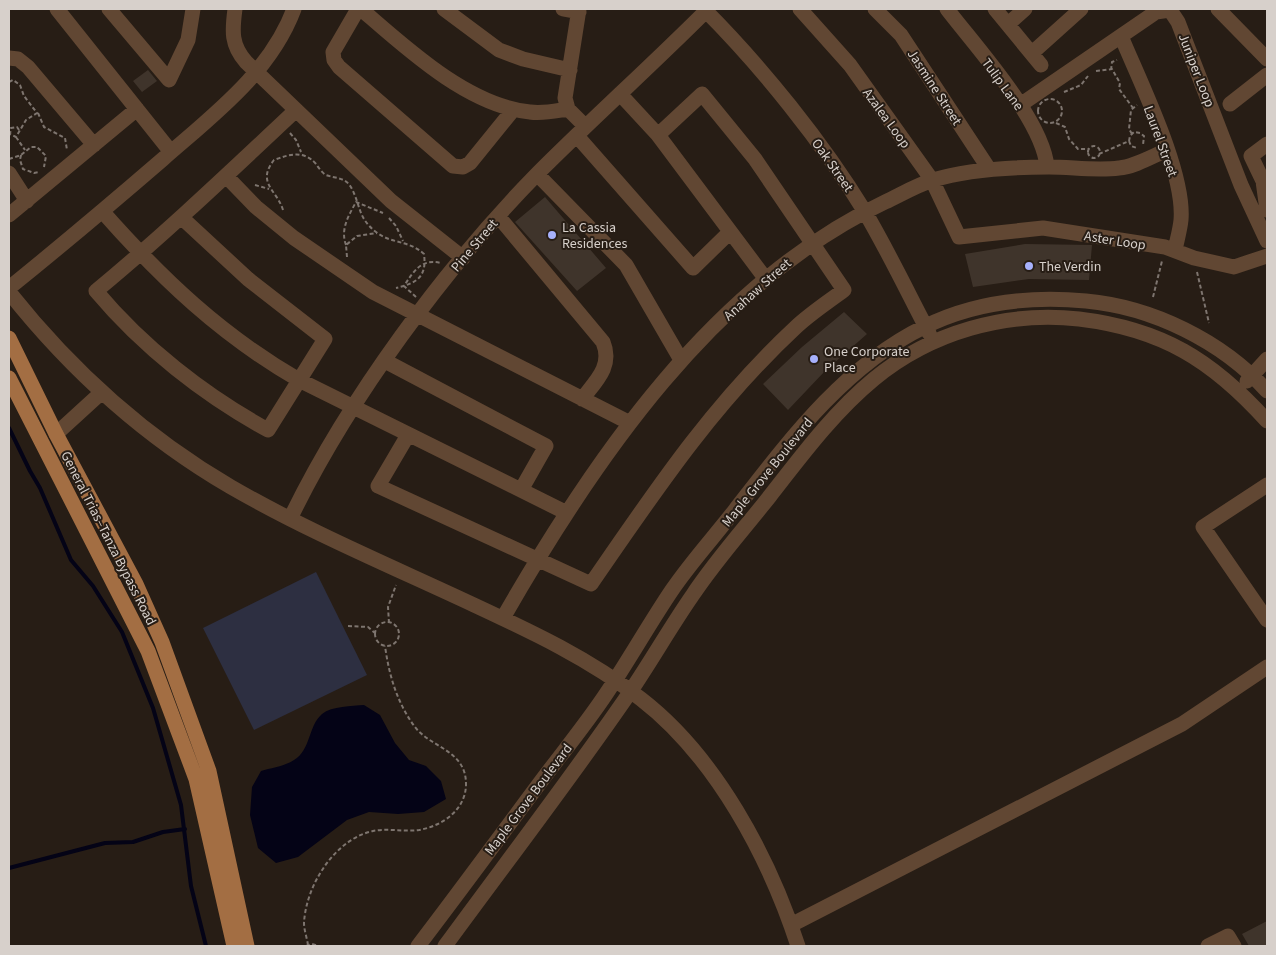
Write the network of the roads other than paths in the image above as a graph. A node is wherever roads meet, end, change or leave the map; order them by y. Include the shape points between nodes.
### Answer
1 (57, 9) edge
2 (109, 9) edge
3 (192, 9) edge
4 (235, 9) edge
5 (294, 9) edge
6 (360, 9) edge
7 (444, 9) edge
8 (563, 9) edge
9 (800, 9) edge
10 (875, 9) edge
11 (947, 9) edge
12 (995, 9) edge
13 (1025, 9) edge
14 (1081, 9) edge
15 (1218, 9) edge
16 (579, 10) edge
17 (705, 10) edge
18 (1008, 24) junction
19 (1121, 36) junction
20 (9, 58) edge
21 (1267, 59) edge
22 (570, 70) junction
23 (258, 71) junction
24 (1267, 75) edge
25 (621, 95) junction
26 (1230, 104) dead end
27 (1020, 105) junction
28 (137, 109) junction
29 (568, 109) junction
30 (513, 110) junction
31 (295, 111) junction
32 (581, 131) junction
33 (658, 135) junction
34 (1267, 144) edge
35 (94, 145) junction
36 (1168, 150) junction
37 (171, 152) junction
38 (1047, 167) junction
39 (989, 170) junction
40 (9, 173) edge
41 (537, 174) junction
42 (226, 176) junction
43 (932, 180) junction
44 (27, 201) junction
45 (1267, 210) edge
46 (102, 212) junction
47 (865, 212) junction
48 (9, 215) edge
49 (498, 216) junction
50 (181, 217) junction
51 (730, 232) junction
52 (959, 237) joint
53 (1267, 241) edge
54 (813, 242) junction
55 (1170, 249) junction
56 (141, 254) junction
57 (1267, 256) edge
58 (459, 262) junction
59 (765, 278) junction
60 (9, 290) edge
61 (422, 311) junction
62 (926, 326) junction
63 (9, 338) edge
64 (934, 341) junction
65 (1267, 359) edge
66 (681, 360) junction
67 (385, 361) junction
68 (1253, 375) junction
69 (9, 378) edge
70 (300, 380) junction
71 (1239, 390) junction
72 (1267, 391) edge
73 (102, 392) junction
74 (582, 399) junction
75 (354, 407) junction
76 (1267, 421) edge
77 (630, 423) junction
78 (56, 434) junction
79 (408, 435) junction
80 (1267, 485) edge
81 (521, 490) junction
82 (567, 513) junction
83 (290, 519) junction
84 (537, 559) junction
85 (503, 618) junction
86 (1267, 620) edge
87 (1267, 667) edge
88 (614, 680) junction
89 (630, 691) junction
90 (791, 925) junction
91 (234, 946) edge
92 (247, 946) edge
93 (418, 946) edge
94 (445, 946) edge
95 (798, 946) edge
96 (1208, 946) edge
97 (1234, 946) edge

1 - 28 street
2 - 3 street via 170,80 188,40
4 - 23 street via 232,40 246,62
5 - 23 street
6 - 30 street via 439,72
6 - 30 street via 333,52 334,60 339,68 453,166 463,167 470,163
7 - 22 street via 500,50 523,60
8 - 16 street
9 - 43 street, Azalea Loop via 850,65
10 - 39 street, Jasmine Street via 901,36
11 - 27 street, Tulip Lane
12 - 18 street
13 - 18 street
14 - 18 street via 1036,59
15 - 21 street
16 - 22 street
17 - 25 street, Pine Street
17 - 47 street, Oak Street via 794,112
19 - 27 street, Juniper Loop
19 - 36 street, Laurel Street
19 - 53 street, Juniper Loop via 1156,12 1170,10 1178,22 1241,185
20 - 35 street via 28,67
22 - 29 street via 565,98
23 - 31 street
23 - 37 street via 223,108
24 - 26 street
25 - 32 street, Pine Street
25 - 33 street
27 - 38 street, Tulip Lane via 1046,153
28 - 35 street
28 - 37 street
29 - 30 street via 547,113
29 - 32 street
31 - 42 street
31 - 58 street
32 - 41 street, Pine Street
32 - 51 street via 693,268
33 - 51 street
33 - 54 street via 702,94 755,159
34 - 45 street via 1250,156 1263,181
35 - 44 street
36 - 38 street, Anahaw Street via 1120,168
36 - 55 street, Laurel Street via 1181,219
37 - 46 street
38 - 39 street, Anahaw Street
39 - 43 street, Anahaw Street
40 - 44 street
41 - 49 street, Pine Street
41 - 66 street via 626,265
42 - 50 street
42 - 61 street via 256,207 294,238 373,292
43 - 47 street, Anahaw Street
43 - 52 street, Azalea Loop
44 - 48 street
46 - 56 street
46 - 60 street
47 - 54 street, Anahaw Street
47 - 62 street, Oak Street
49 - 58 street, Pine Street
49 - 74 street via 597,332 605,346 607,362 604,370
50 - 56 street
50 - 70 street via 248,279 325,339
51 - 59 street
52 - 55 street, Aster Loop via 1043,228
54 - 59 street, Anahaw Street
54 - 84 street via 844,290 797,325 699,430 591,584
55 - 57 street, Aster Loop via 1234,267
56 - 70 street via 232,336 258,356
56 - 70 street via 96,291 131,329 194,383 268,430
58 - 61 street, Pine Street
59 - 66 street, Anahaw Street
60 - 73 street via 62,354
61 - 67 street, Pine Street
61 - 74 street
62 - 64 street, Oak Street
62 - 68 street, Maple Grove Boulevard via 964,312 1027,299 1111,303 1166,321 1215,346
62 - 88 street, Maple Grove Boulevard via 864,367 785,446 674,588
63 - 78 main road, General Trias–Tanza Bypass Road
64 - 71 street, Maple Grove Boulevard via 1000,321 1029,318 1058,317 1110,323 1161,339 1204,361
64 - 89 street, Maple Grove Boulevard via 905,356 874,379 839,412 693,594
65 - 68 street
66 - 77 street, Anahaw Street
67 - 75 street, Pine Street
67 - 81 street via 546,446
68 - 71 street
68 - 72 street, Maple Grove Boulevard
69 - 91 main road, General Trias–Tanza Bypass Road via 148,650 196,780
70 - 75 street
71 - 76 street, Maple Grove Boulevard
73 - 78 street
73 - 83 street via 186,459
74 - 77 street
75 - 79 street
75 - 83 street, Pine Street
77 - 82 street, Anahaw Street
78 - 92 main road, General Trias–Tanza Bypass Road via 136,584 162,642 209,771
79 - 81 street
79 - 84 street via 378,486
80 - 86 street via 1203,527
81 - 82 street
82 - 84 street, Anahaw Street
83 - 85 street
84 - 85 street, Anahaw Street
85 - 88 street via 556,644
87 - 90 street via 1182,724
88 - 89 street
88 - 93 street, Maple Grove Boulevard
89 - 90 street via 656,712 707,765 738,814
89 - 94 street, Maple Grove Boulevard
90 - 95 street
96 - 97 street via 1228,936

